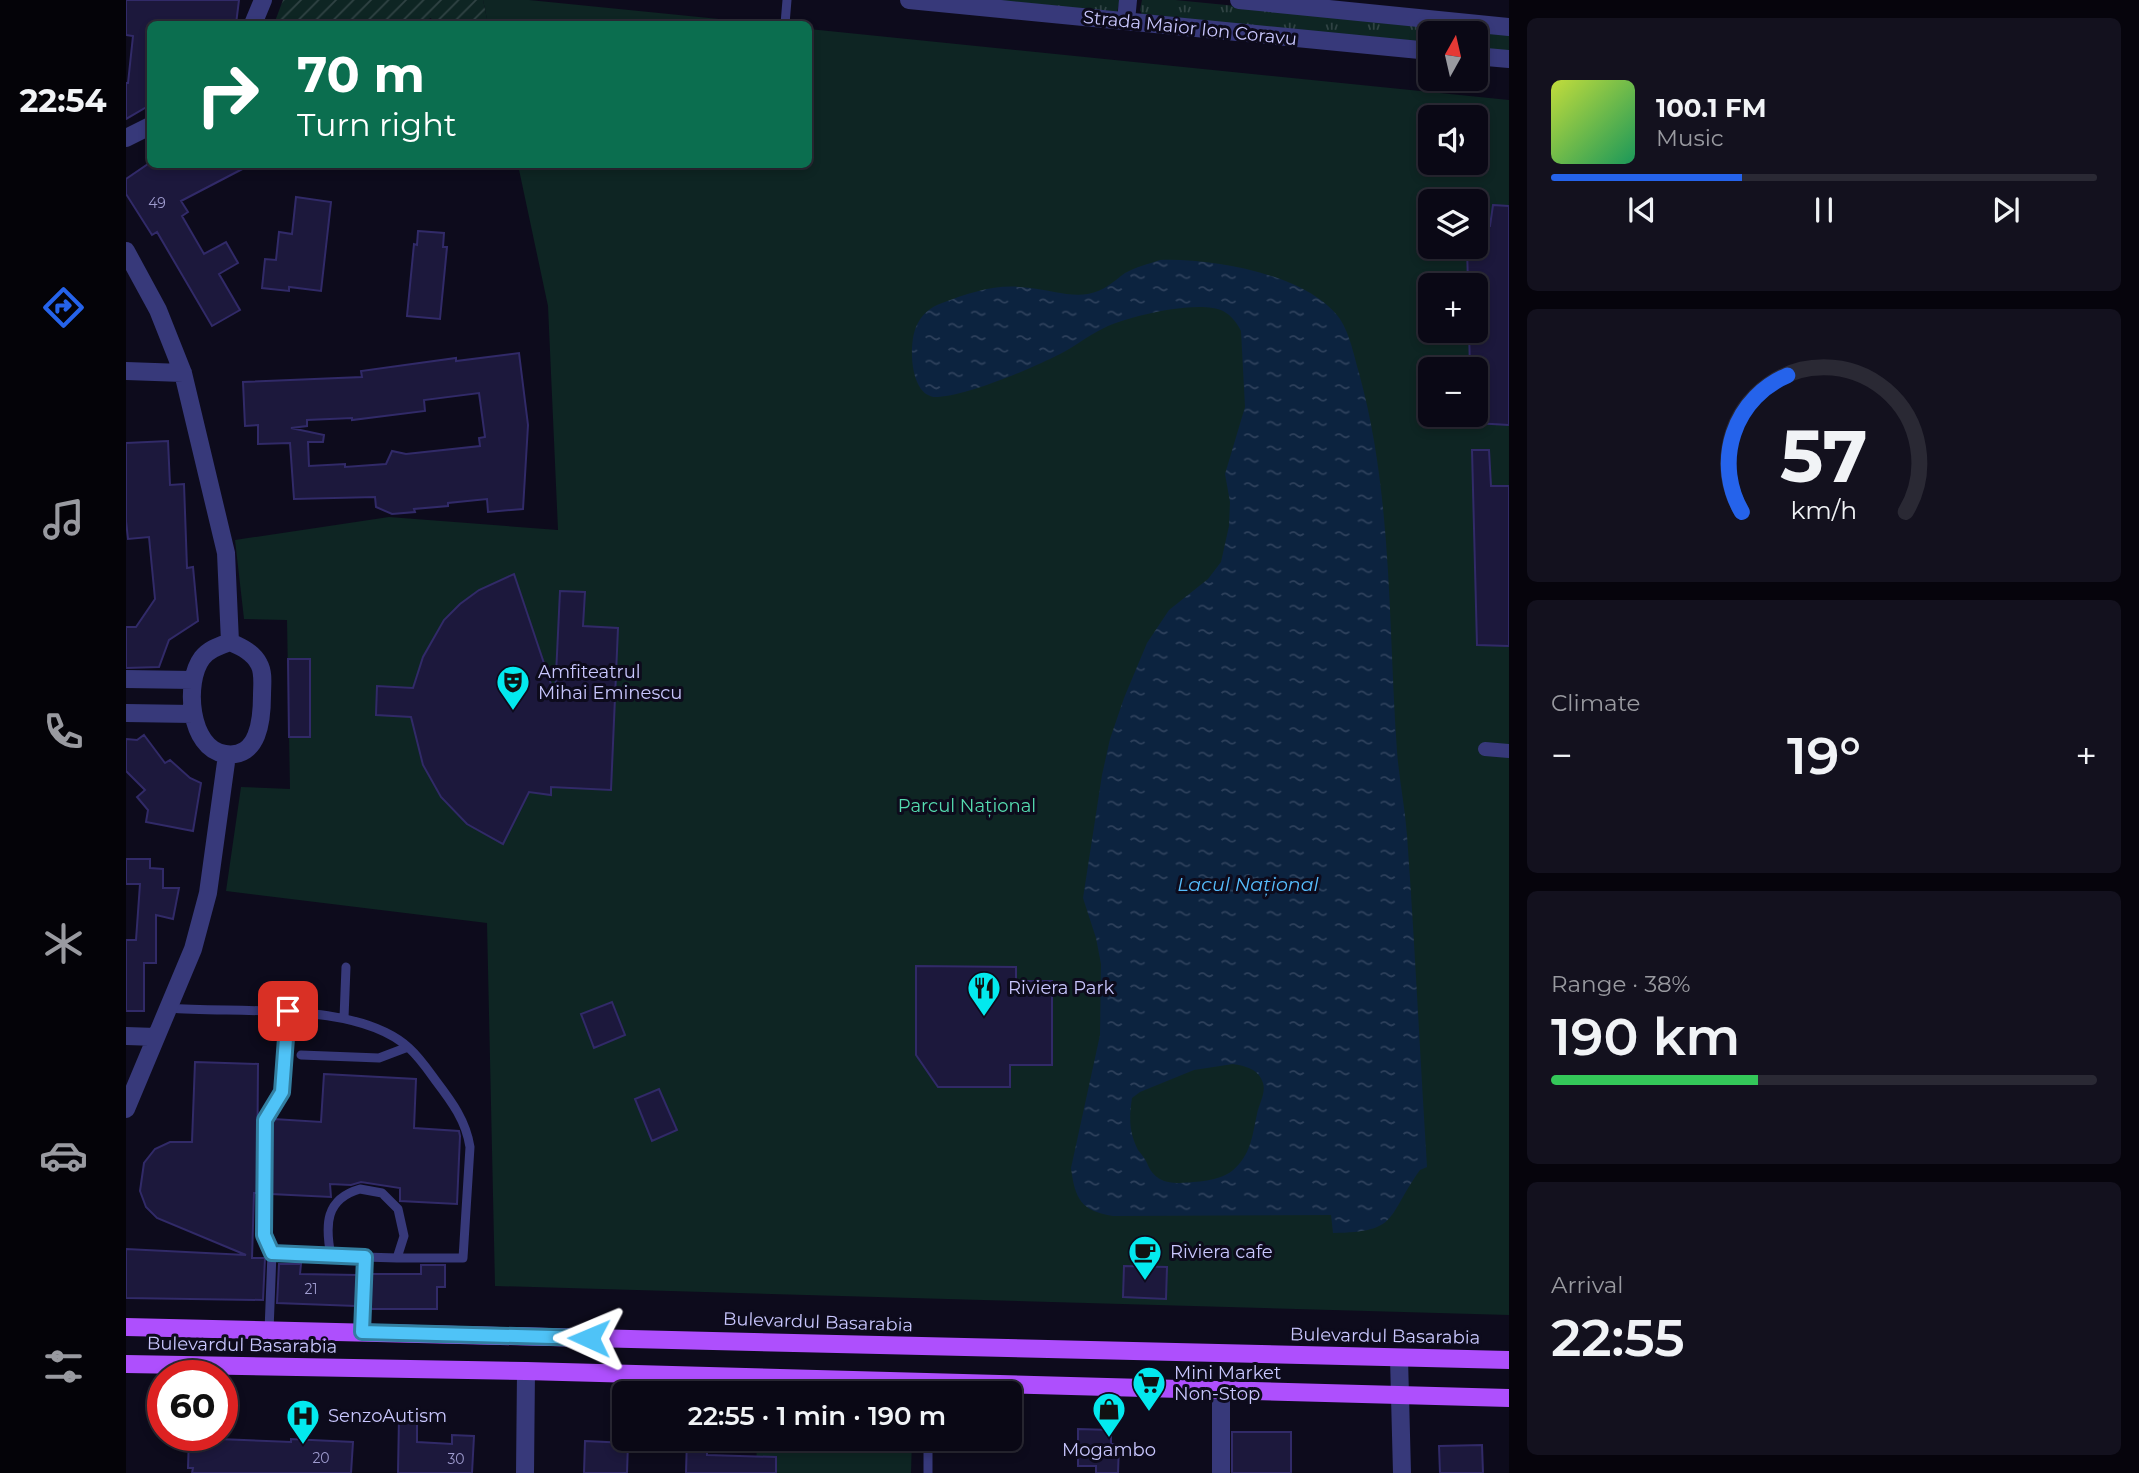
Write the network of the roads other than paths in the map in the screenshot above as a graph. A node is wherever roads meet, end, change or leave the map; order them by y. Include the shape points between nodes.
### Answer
1 (263, 0) edge
2 (787, 0) edge
3 (909, 0) edge
4 (1128, 0) edge
5 (1239, 0) edge
6 (254, 21) edge
7 (785, 21) edge
8 (1126, 22) junction
9 (1509, 27) edge
10 (1418, 50) edge
11 (1488, 57) edge
12 (1509, 59) edge
13 (147, 128) edge
14 (126, 138) edge
15 (126, 251) edge
16 (126, 370) edge
17 (183, 373) junction
18 (229, 642) junction
19 (126, 679) edge
20 (193, 680) junction
21 (126, 712) edge
22 (193, 715) junction
23 (1485, 749) dead end
24 (1509, 751) edge
25 (227, 755) junction
26 (346, 967) dead end
27 (169, 1007) junction
28 (288, 1011) junction
29 (344, 1018) junction
30 (126, 1036) edge
31 (156, 1037) junction
32 (408, 1047) junction
33 (301, 1055) dead end
34 (126, 1110) edge
35 (272, 1253) junction
36 (331, 1256) junction
37 (365, 1257) junction
38 (397, 1258) junction
39 (126, 1327) edge
40 (270, 1331) junction
41 (362, 1332) junction
42 (1399, 1358) junction
43 (1509, 1360) edge
44 (126, 1364) edge
45 (526, 1371) junction
46 (778, 1381) edge
47 (1022, 1388) edge
48 (1221, 1389) junction
49 (1398, 1393) junction
50 (1509, 1398) edge
51 (928, 1451) edge
52 (526, 1473) edge
53 (928, 1473) edge
54 (1221, 1473) edge
55 (1402, 1473) edge

1 - 6 street
2 - 7 lane
3 - 8 street, Strada Maior Ion Coravu
4 - 8 street
5 - 9 street, Strada Maior Ion Coravu
8 - 10 street, Strada Maior Ion Coravu
11 - 12 street
13 - 14 street
15 - 17 street via 158,310
16 - 17 street
17 - 18 street via 226,553
18 - 20 street via 202,658
18 - 25 street via 254,656 261,666 262,721 251,745 241,753
19 - 20 street
20 - 22 street
21 - 22 street
22 - 25 street via 203,740
23 - 24 street
25 - 27 street via 208,893 193,949
26 - 29 lane
27 - 28 lane
27 - 31 street
28 - 29 lane
28 - 35 lane via 282,1092 265,1120 264,1235
29 - 32 lane
30 - 31 street
31 - 34 street
32 - 33 lane via 379,1058
32 - 38 lane via 462,1119 470,1147 463,1258
35 - 36 lane
35 - 40 lane
36 - 37 lane
36 - 38 lane via 327,1233 332,1207 360,1189 382,1193 398,1209 404,1236
37 - 38 lane
37 - 41 lane
39 - 40 main road, Bulevardul Basarabia
40 - 41 main road, Bulevardul Basarabia
41 - 42 main road, Bulevardul Basarabia
42 - 43 main road, Bulevardul Basarabia
42 - 49 street
44 - 45 main road, Bulevardul Basarabia
45 - 46 main road, Bulevardul Basarabia
45 - 52 street
47 - 48 main road, Bulevardul Basarabia
48 - 49 main road, Bulevardul Basarabia
48 - 54 street
49 - 50 main road, Bulevardul Basarabia
49 - 55 street
51 - 53 lane

